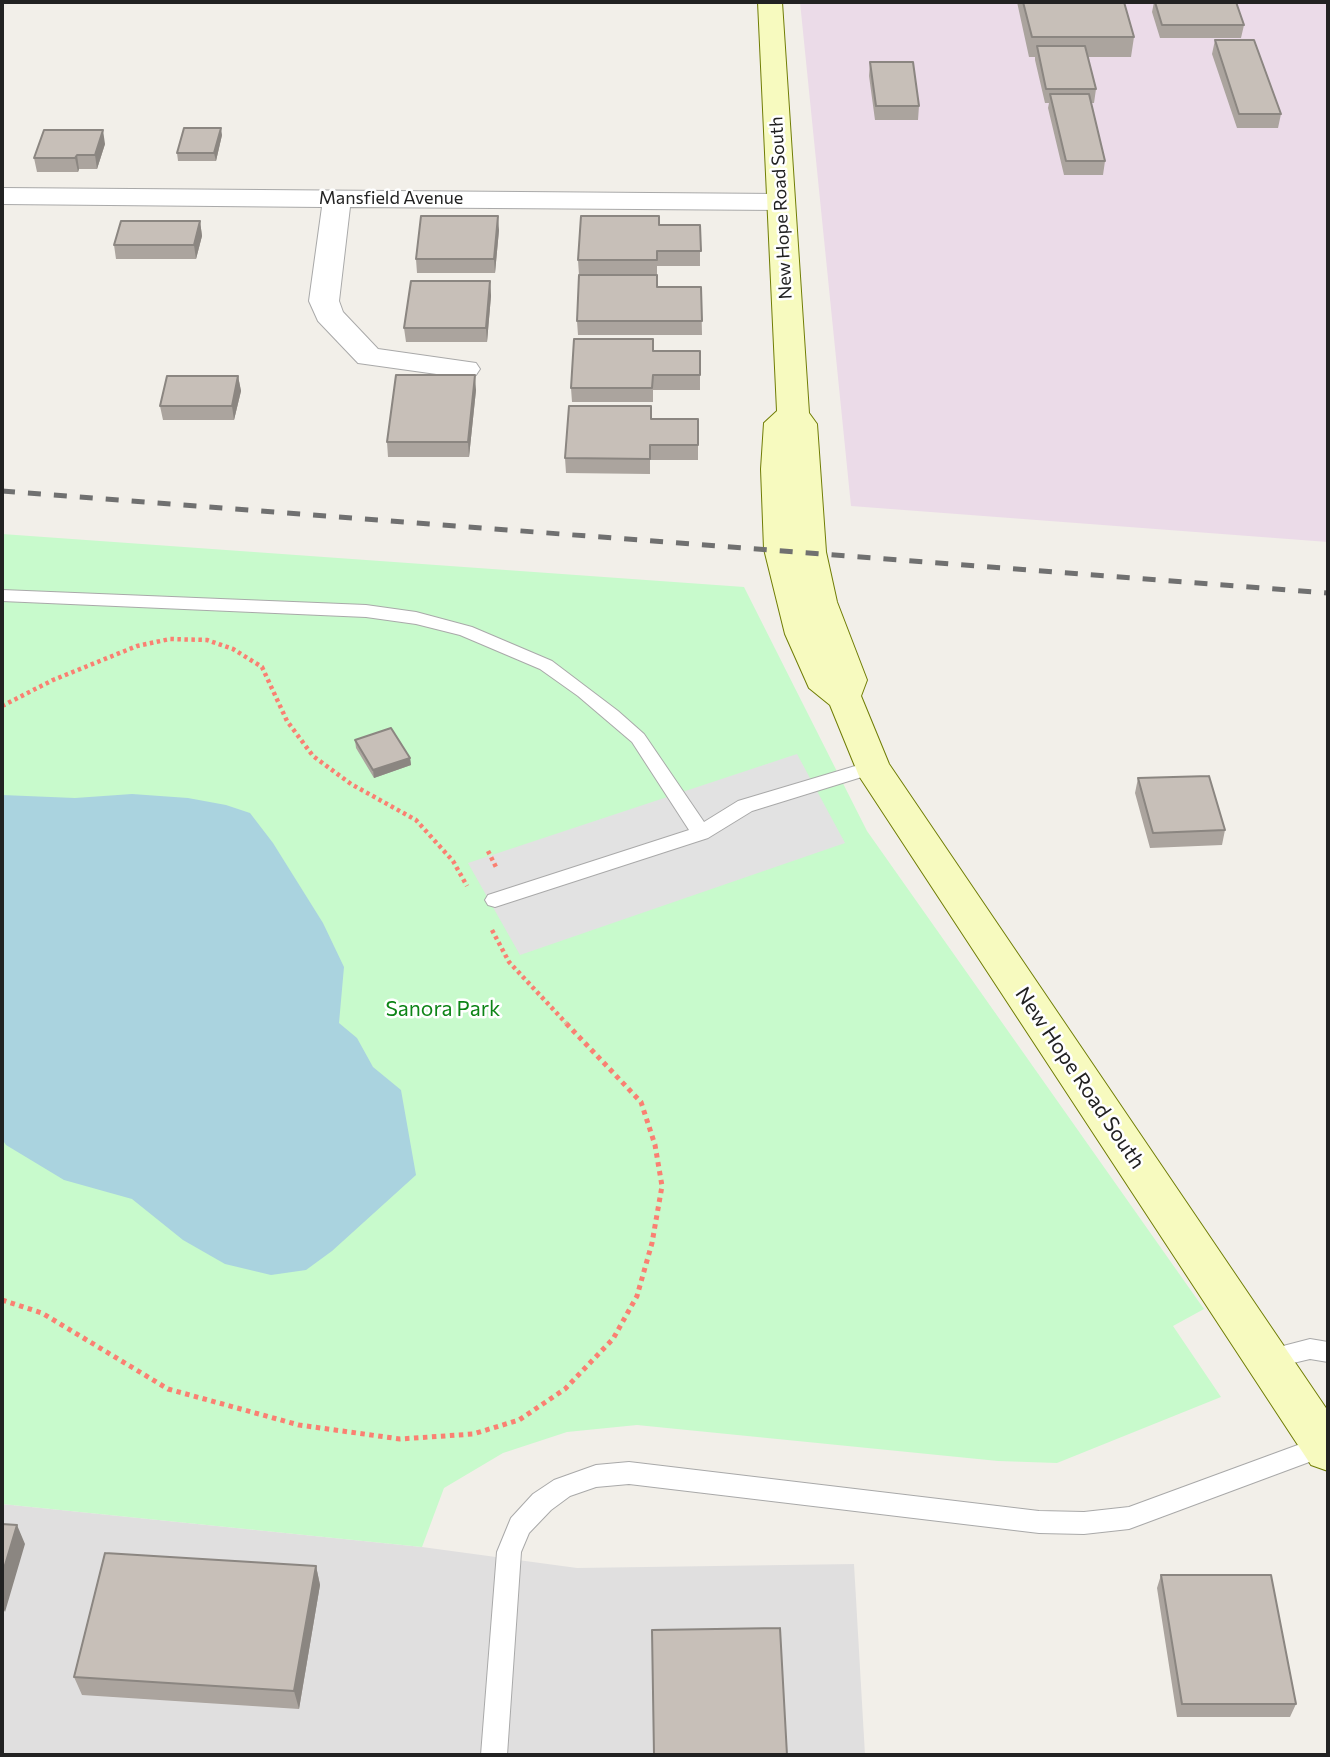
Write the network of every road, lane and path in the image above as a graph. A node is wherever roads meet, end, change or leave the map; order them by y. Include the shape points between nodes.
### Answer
1 (770, 2) edge
2 (2, 195) edge
3 (337, 198) junction
4 (780, 202) junction
5 (465, 369) dead end
6 (2, 594) edge
7 (2, 706) edge
8 (872, 767) junction
9 (701, 833) junction
10 (472, 895) dead end
11 (495, 900) dead end
12 (491, 928) dead end
13 (2, 1300) edge
14 (1328, 1352) edge
15 (1268, 1359) junction
16 (1327, 1448) edge
17 (494, 1755) edge

1 - 4 street, New Hope Road South
2 - 3 street, Mansfield Avenue
3 - 4 street, Mansfield Avenue
3 - 5 street via 324,301 329,315 369,357
4 - 8 street, New Hope Road South via 793,414 780,423 781,550 802,634 822,680 845,699
6 - 9 lane via 366,611 466,631 546,665 593,699 638,738
7 - 10 path via 137,646 170,639 207,640 233,649 262,667 287,721 313,756 351,784 416,820 453,862
8 - 9 lane via 745,806
8 - 15 street, New Hope Road South
9 - 11 lane
12 - 13 path via 509,962 641,1102 662,1186 637,1296 613,1339 565,1389 519,1420 473,1434 400,1438 299,1426 168,1389 42,1313
14 - 15 lane via 1310,1349
15 - 16 street, New Hope Road South
16 - 17 lane via 1129,1518 1084,1523 1039,1522 629,1474 596,1476 562,1488 520,1526 509,1552

